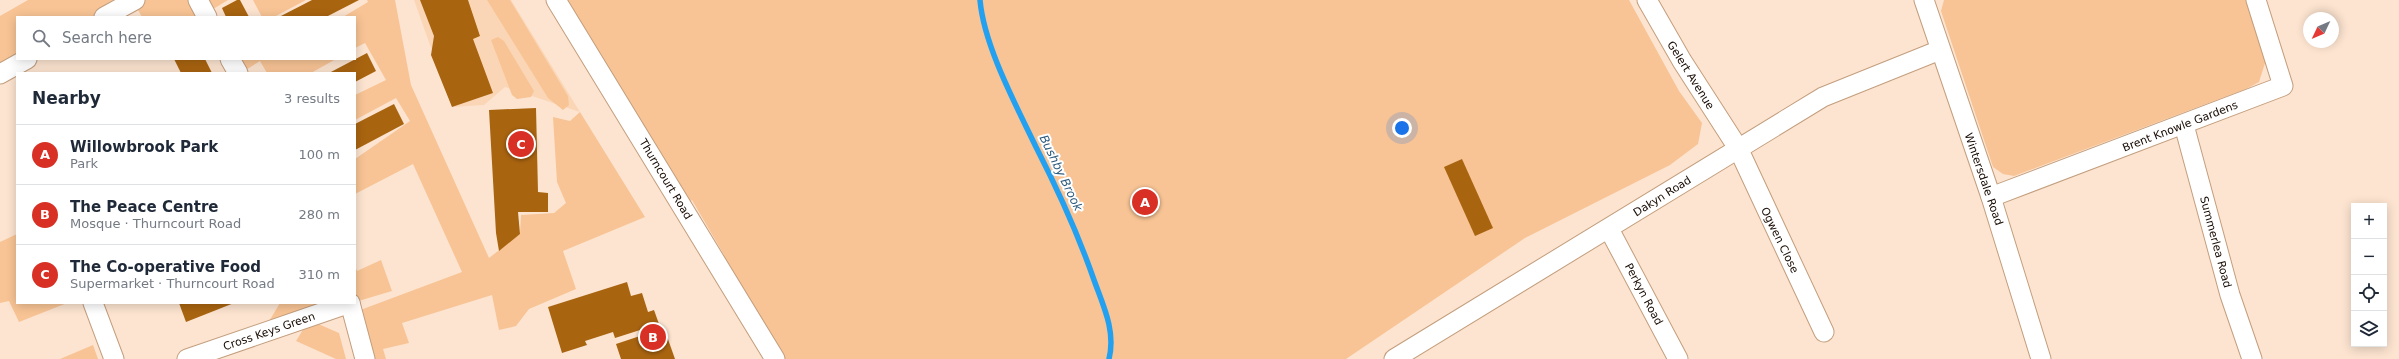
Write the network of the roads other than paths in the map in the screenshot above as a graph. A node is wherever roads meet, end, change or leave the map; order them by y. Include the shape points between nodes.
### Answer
1 (135, 0) edge
2 (198, 0) edge
3 (556, 0) edge
4 (1647, 0) edge
5 (1924, 0) edge
6 (2256, 0) edge
7 (106, 16) edge
8 (206, 16) edge
9 (1940, 50) junction
10 (25, 60) edge
11 (231, 60) edge
12 (237, 72) edge
13 (0, 74) edge
14 (2184, 125) junction
15 (1738, 148) junction
16 (1991, 197) junction
17 (1609, 229) junction
18 (93, 304) edge
19 (347, 304) edge
20 (350, 304) edge
21 (1824, 332) dead end
22 (114, 359) edge
23 (187, 359) edge
24 (365, 359) edge
25 (775, 359) edge
26 (1394, 359) edge
27 (1678, 359) edge
28 (2041, 359) edge
29 (2252, 359) edge

1 - 7 street
2 - 8 street
3 - 25 street, Thurncourt Road
4 - 15 street, Gelert Avenue via 1682,61
5 - 9 street, Wintersdale Road
6 - 14 street, Brent Knowle Gardens via 2283,86
9 - 15 street, Dakyn Road via 1823,98
9 - 16 street, Wintersdale Road
10 - 13 street
11 - 12 street
14 - 16 street, Brent Knowle Gardens
14 - 29 street, Summerlea Road via 2230,296
15 - 17 street, Dakyn Road
15 - 21 street, Ogwen Close
16 - 28 street, Wintersdale Road
17 - 26 street, Dakyn Road
17 - 27 street, Perkyn Road
18 - 22 street
19 - 23 street, Cross Keys Green
20 - 24 street

